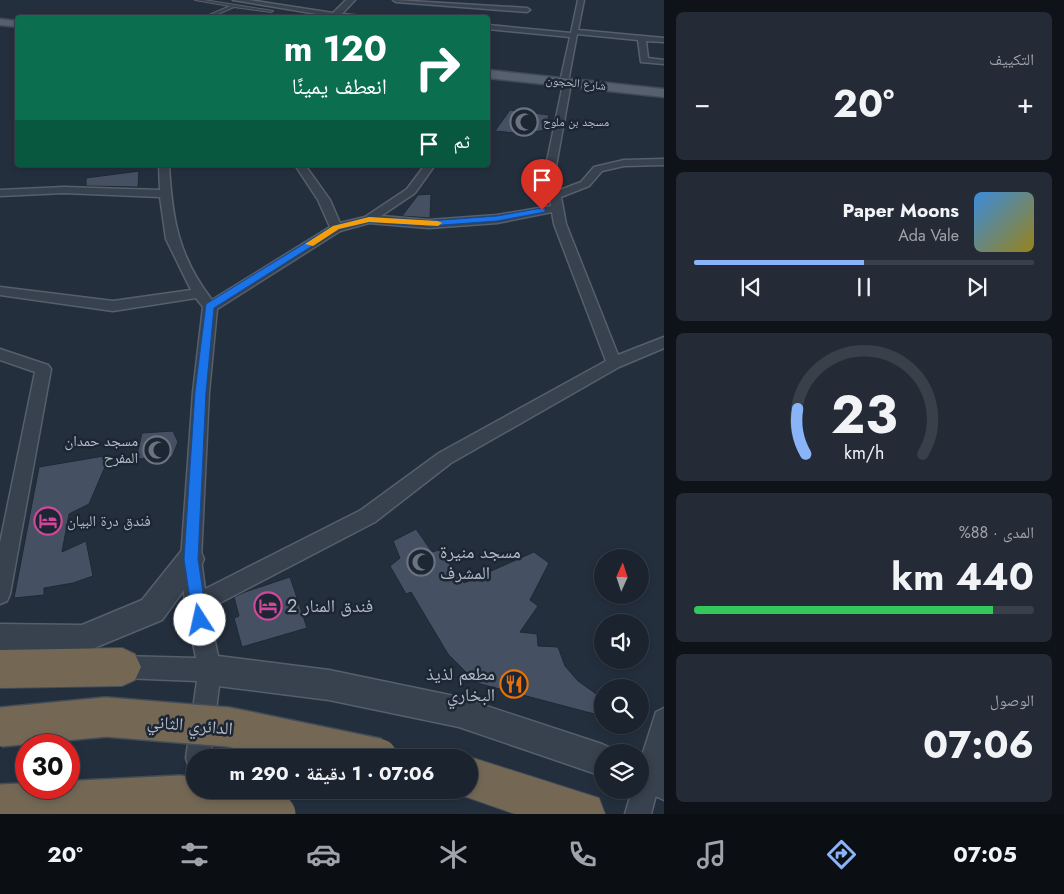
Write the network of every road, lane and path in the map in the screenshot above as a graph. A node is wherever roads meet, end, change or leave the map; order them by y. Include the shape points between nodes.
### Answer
1 (198, 0) edge
2 (350, 0) edge
3 (360, 0) edge
4 (490, 0) edge
5 (582, 0) edge
6 (398, 2) edge
7 (235, 3) edge
8 (274, 9) junction
9 (527, 10) dead end
10 (484, 11) junction
11 (211, 15) edge
12 (266, 15) edge
13 (329, 15) edge
14 (339, 15) edge
15 (339, 15) edge
16 (0, 22) edge
17 (15, 24) edge
18 (490, 27) edge
19 (0, 28) edge
20 (15, 30) edge
21 (574, 34) junction
22 (642, 38) junction
23 (664, 40) edge
24 (664, 62) edge
25 (490, 80) edge
26 (565, 85) junction
27 (664, 93) edge
28 (664, 100) edge
29 (664, 162) edge
30 (164, 167) edge
31 (301, 167) edge
32 (429, 167) edge
33 (0, 192) edge
34 (165, 194) junction
35 (556, 195) junction
36 (558, 208) junction
37 (369, 219) junction
38 (336, 228) junction
39 (0, 292) edge
40 (198, 293) junction
41 (210, 307) junction
42 (664, 342) edge
43 (0, 354) edge
44 (614, 363) junction
45 (191, 559) junction
46 (0, 594) edge
47 (196, 604) junction
48 (0, 638) edge
49 (82, 639) junction
50 (122, 667) junction
51 (0, 669) edge
52 (210, 670) junction
53 (664, 720) edge
54 (0, 728) edge
55 (199, 749) edge
56 (334, 749) edge
57 (594, 757) edge
58 (650, 776) edge
59 (478, 781) edge
60 (192, 799) edge
61 (0, 804) edge
62 (190, 814) edge
63 (276, 814) edge
64 (583, 814) edge
65 (638, 814) edge

1 - 7 lane
2 - 14 street
3 - 15 street
4 - 10 street
5 - 21 street
6 - 10 street
7 - 8 street
7 - 11 lane
8 - 12 street
8 - 13 street
9 - 10 street
16 - 17 main road
18 - 21 street
19 - 20 main road
21 - 22 street
21 - 26 street
22 - 23 street
22 - 24 street via 644,60
25 - 26 main road, شارع الحجون
26 - 27 main road, شارع الحجون
26 - 28 main road, شارع الحجون
26 - 35 street via 551,166
29 - 35 street via 624,163 598,170 585,184
30 - 34 street
31 - 38 street via 324,200
32 - 37 street via 412,191
33 - 34 street via 64,190
34 - 40 street via 171,233
35 - 36 street
36 - 37 street via 497,219 429,224
36 - 44 street via 560,224
37 - 38 street
38 - 41 street
39 - 40 street via 113,306
40 - 41 street
41 - 45 street via 201,392
42 - 44 street
43 - 46 street via 43,369
44 - 47 street via 445,458 368,516
45 - 47 street
45 - 49 street via 152,610
47 - 52 street
48 - 49 street
49 - 50 street
50 - 51 highway
50 - 52 street
52 - 55 street
52 - 57 street via 329,685 460,712
53 - 58 street
54 - 56 highway, الدائري الثاني, bridge via 106,717 228,727
58 - 65 street
59 - 64 highway
60 - 62 street
61 - 63 highway, bridge via 181,796

